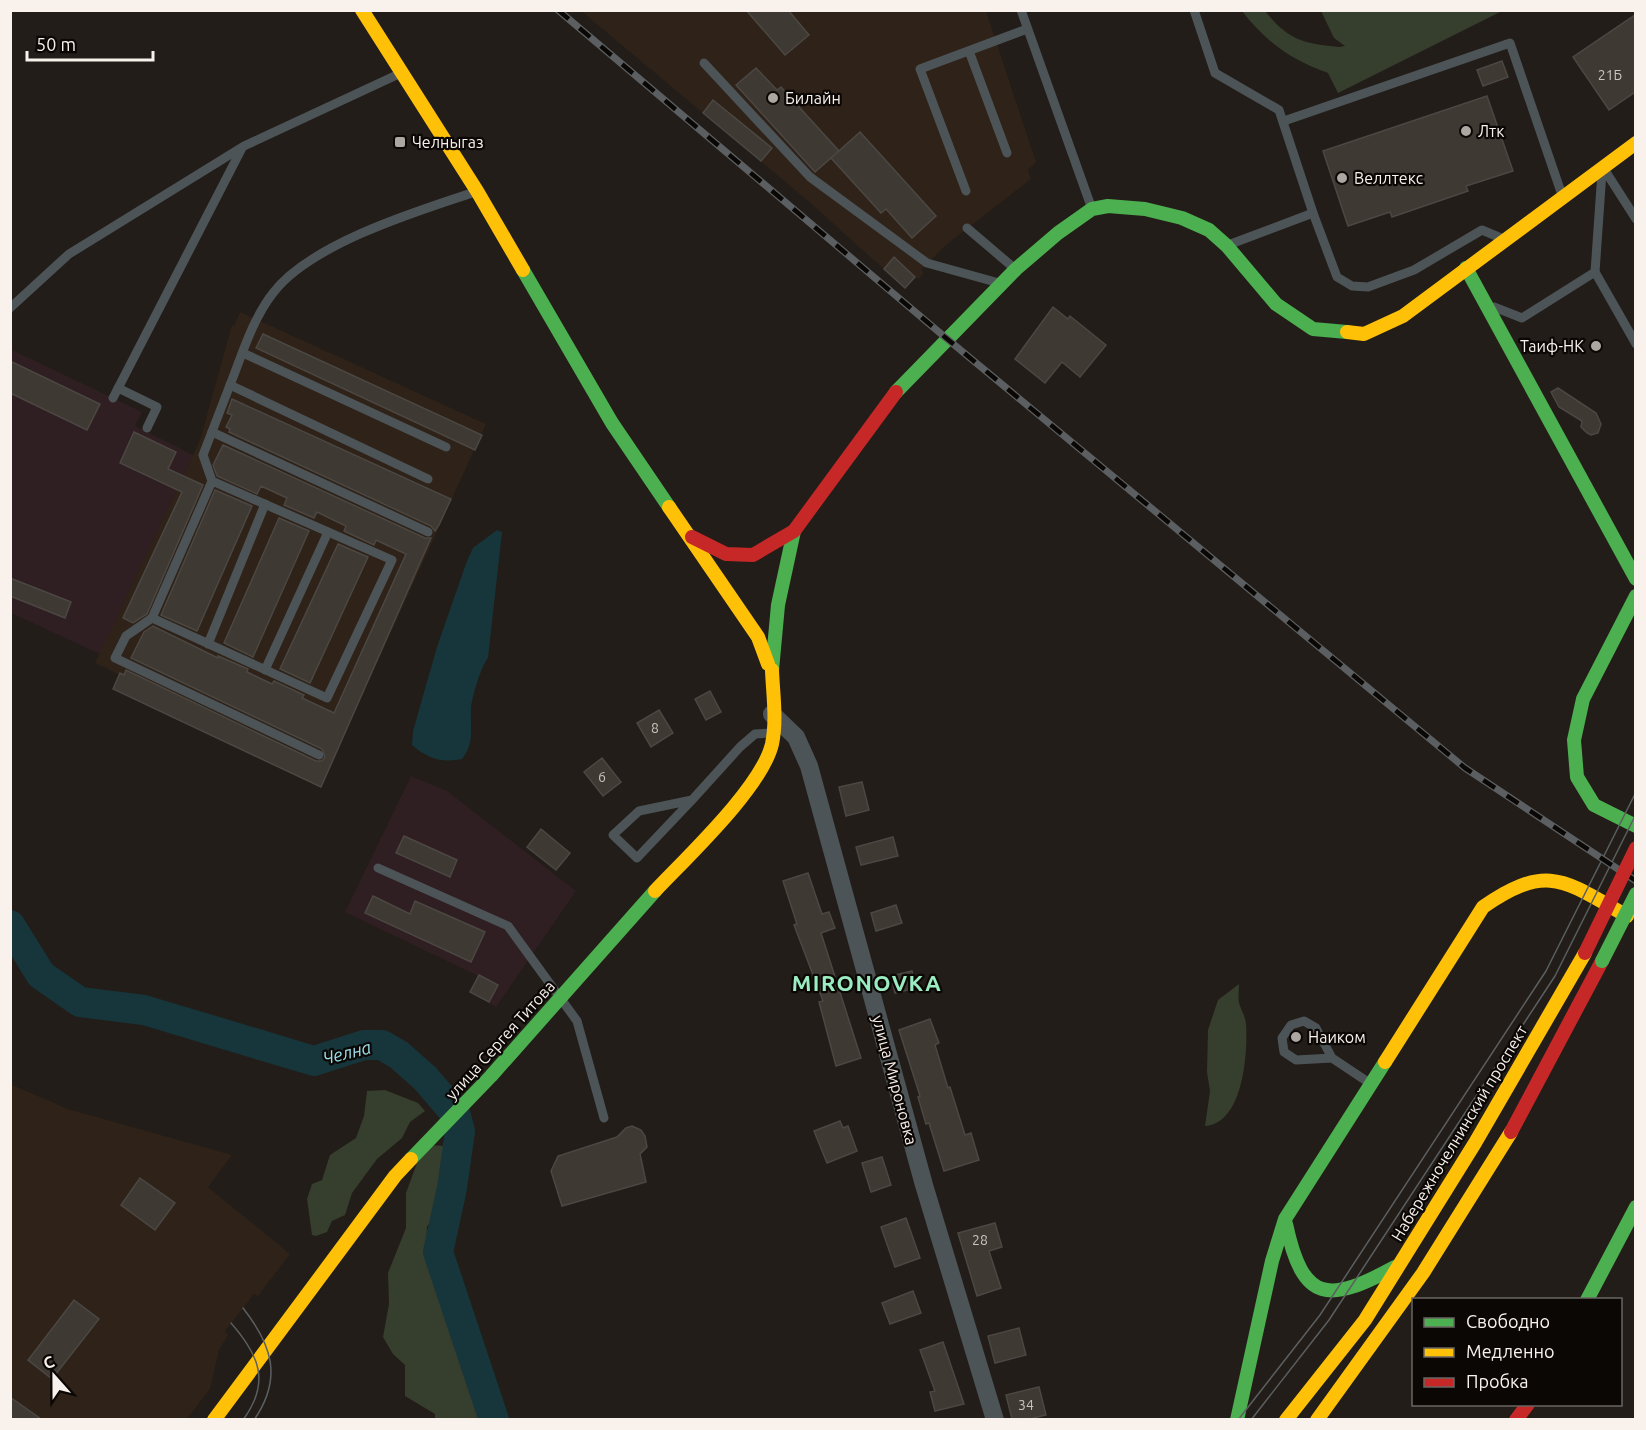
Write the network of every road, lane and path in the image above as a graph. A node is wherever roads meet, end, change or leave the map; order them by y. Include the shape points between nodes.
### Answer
1 (362, 10) edge
2 (1021, 10) edge
3 (1194, 10) edge
4 (1027, 29) junction
5 (969, 51) junction
6 (704, 63) dead end
7 (403, 72) junction
8 (1284, 121) junction
9 (1635, 143) edge
10 (244, 146) junction
11 (1007, 153) dead end
12 (1603, 167) junction
13 (477, 191) junction
14 (966, 191) dead end
15 (1563, 195) junction
16 (1092, 209) junction
17 (1313, 213) junction
18 (1635, 219) edge
19 (967, 228) dead end
20 (1504, 239) junction
21 (1227, 246) junction
22 (1466, 268) junction
23 (1016, 269) junction
24 (1595, 272) junction
25 (1002, 283) junction
26 (1486, 304) junction
27 (10, 308) edge
28 (1635, 344) edge
29 (243, 353) junction
30 (230, 385) junction
31 (118, 388) junction
32 (113, 398) dead end
33 (147, 428) dead end
34 (212, 432) junction
35 (446, 447) dead end
36 (428, 479) dead end
37 (212, 481) junction
38 (266, 504) junction
39 (794, 531) junction
40 (328, 532) junction
41 (428, 532) dead end
42 (692, 537) junction
43 (1635, 579) edge
44 (1635, 596) edge
45 (152, 618) junction
46 (208, 644) junction
47 (265, 670) junction
48 (771, 673) junction
49 (772, 714) junction
50 (772, 733) junction
51 (319, 756) dead end
52 (692, 800) junction
53 (1635, 826) edge
54 (1635, 848) edge
55 (378, 868) dead end
56 (1635, 894) edge
57 (1635, 921) edge
58 (561, 996) junction
59 (1332, 1058) junction
60 (1370, 1084) junction
61 (604, 1118) dead end
62 (1635, 1207) edge
63 (1285, 1219) junction
64 (1399, 1264) junction
65 (1423, 1273) junction
66 (1422, 1298) edge
67 (1588, 1298) edge
68 (1526, 1406) edge
69 (214, 1419) edge
70 (995, 1419) edge
71 (1237, 1419) edge
72 (1286, 1419) edge
73 (1317, 1419) edge
74 (1516, 1419) edge

1 - 7 main road
2 - 4 lane
3 - 8 lane via 1215,73 1279,110
4 - 5 lane
4 - 16 lane
5 - 11 lane
5 - 14 lane via 920,69
6 - 25 lane via 810,177 927,263
7 - 10 lane
7 - 13 main road
8 - 15 lane via 1510,43
8 - 17 lane
9 - 12 main road
10 - 27 lane via 69,254
10 - 31 lane
12 - 15 main road
12 - 18 lane
12 - 24 lane
13 - 29 lane via 391,219 287,276 257,319
13 - 42 main road via 612,423
15 - 20 main road
16 - 21 main road via 1145,209 1182,218 1209,230
16 - 23 main road
17 - 20 lane via 1337,277 1352,286 1368,287 1414,270 1482,230
17 - 21 lane
19 - 23 lane
20 - 22 main road
21 - 22 main road via 1276,304 1313,329 1364,334 1404,316
22 - 26 main road
23 - 25 main road
24 - 26 lane via 1522,318
24 - 28 lane
25 - 39 main road via 900,387
26 - 43 main road
29 - 30 lane
29 - 35 lane
30 - 34 lane
30 - 36 lane
31 - 32 lane
31 - 33 lane via 157,407
34 - 37 lane via 203,455
34 - 41 lane
37 - 38 lane
37 - 45 lane
38 - 40 lane
38 - 46 lane
39 - 42 main road via 753,555 726,554
39 - 48 main road via 776,616
40 - 47 lane
40 - 47 lane via 392,560 327,698
42 - 48 main road via 758,637
44 - 53 main road via 1583,699 1574,740 1577,777 1594,805
45 - 46 lane
45 - 51 lane via 126,636 116,658
46 - 47 lane
48 - 49 main road, улица Сергея Титова
49 - 50 main road, улица Сергея Титова
49 - 70 street, улица Мироновка via 796,736 809,766 924,1185
50 - 52 lane via 755,734
50 - 58 main road, улица Сергея Титова via 769,754 746,791
52 - 52 lane via 639,811 613,835 637,858
54 - 64 main road, Набережночелнинский проспект, bridge via 1585,952 1475,1143
55 - 58 lane via 508,926
56 - 65 main road, bridge via 1499,1154
57 - 60 main road via 1558,878 1532,878 1508,888 1483,907
58 - 61 lane via 577,1021
58 - 69 main road, улица Сергея Титова via 395,1176
59 - 59 lane via 1316,1028 1304,1021 1291,1025 1282,1038 1284,1052 1296,1060
59 - 60 lane
60 - 63 main road
62 - 67 main road
63 - 64 main road via 1290,1252 1313,1286 1336,1293 1366,1284
63 - 71 main road
64 - 72 main road, Набережночелнинский проспект via 1365,1320
65 - 66 main road
65 - 73 main road
68 - 74 main road

